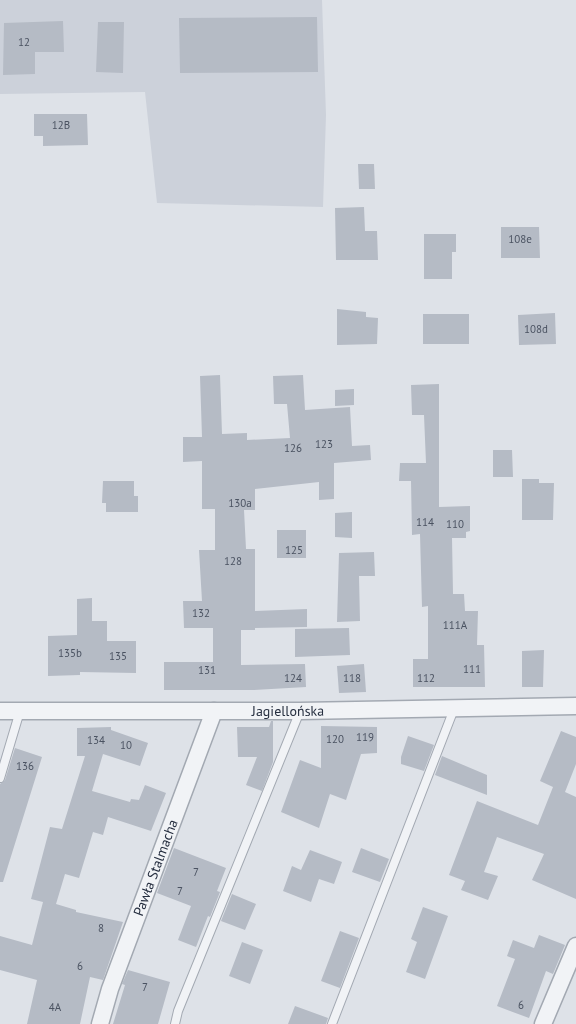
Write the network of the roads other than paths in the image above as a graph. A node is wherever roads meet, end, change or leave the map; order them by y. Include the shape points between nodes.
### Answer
1 (576, 706) edge
2 (454, 709) junction
3 (0, 711) edge
4 (20, 711) junction
5 (214, 711) junction
6 (300, 711) junction
7 (0, 778) edge
8 (576, 946) edge
9 (100, 1024) edge
10 (175, 1024) edge
11 (332, 1024) edge
12 (543, 1024) edge

1 - 2 street, Jagiellońska
2 - 6 street, Jagiellońska
2 - 11 lane
3 - 4 street, Jagiellońska
4 - 5 street, Jagiellońska
4 - 7 lane
5 - 6 street, Jagiellońska
5 - 9 street, Pawła Stalmacha
6 - 10 lane
8 - 12 street

